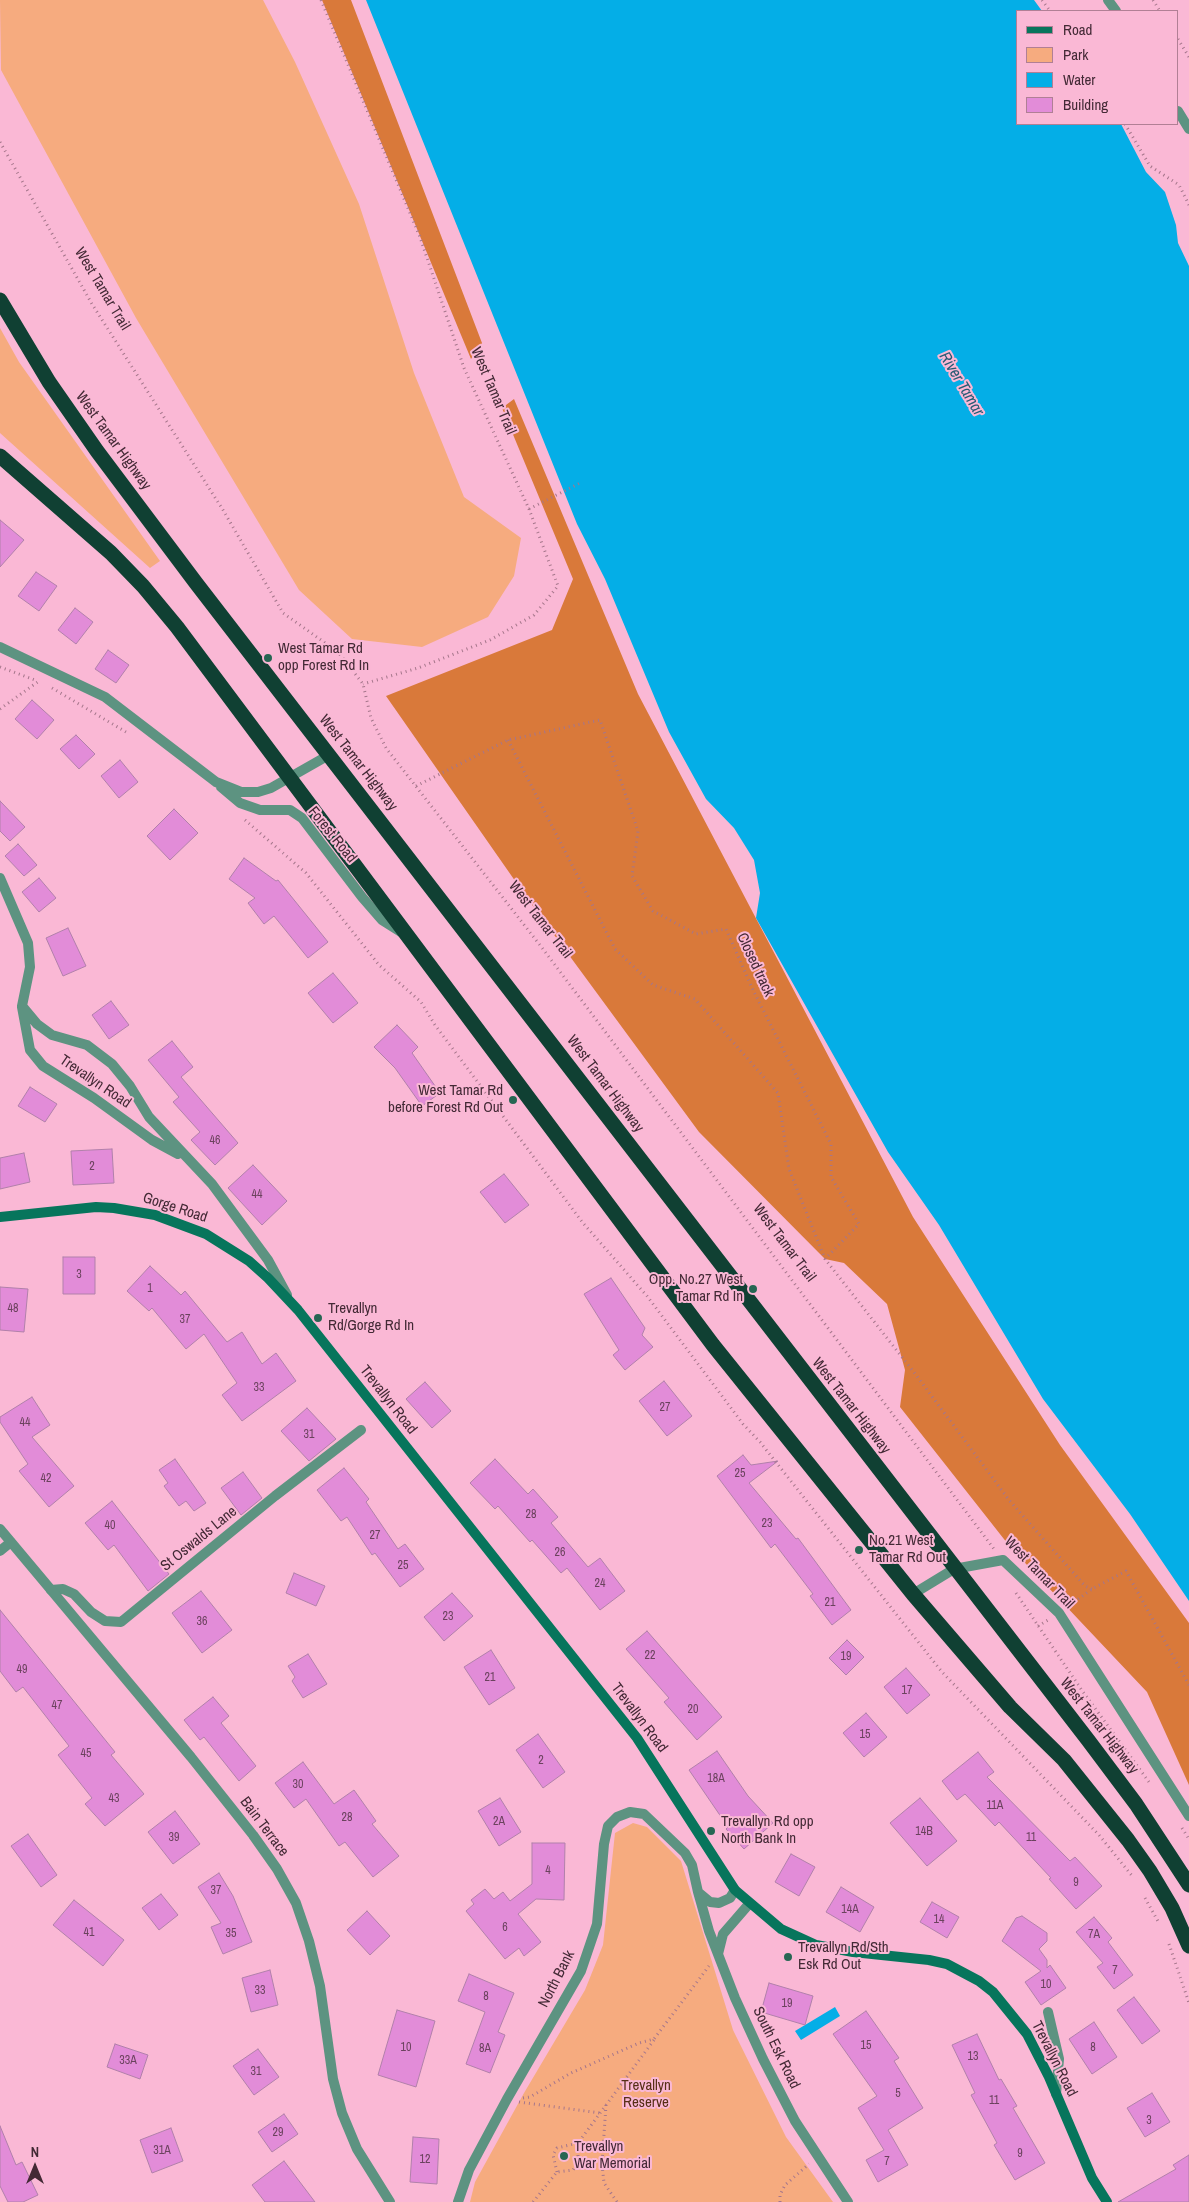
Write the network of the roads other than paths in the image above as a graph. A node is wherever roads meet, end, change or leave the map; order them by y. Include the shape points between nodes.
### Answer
1 (1179, 113) edge
2 (1189, 129) edge
3 (0, 300) edge
4 (0, 456) edge
5 (0, 647) edge
6 (329, 755) junction
7 (291, 778) junction
8 (216, 782) junction
9 (0, 878) edge
10 (410, 938) junction
11 (22, 1006) junction
12 (185, 1157) junction
13 (0, 1217) edge
14 (289, 1298) junction
15 (361, 1430) dead end
16 (0, 1530) edge
17 (11, 1542) junction
18 (0, 1551) edge
19 (954, 1569) junction
20 (51, 1590) junction
21 (913, 1594) junction
22 (1189, 1816) edge
23 (1189, 1885) edge
24 (735, 1890) junction
25 (698, 1892) junction
26 (749, 1904) junction
27 (710, 1931) joint
28 (1189, 1946) edge
29 (718, 1954) junction
30 (1048, 2012) dead end
31 (1056, 2094) junction
32 (390, 2202) edge
33 (458, 2202) edge
34 (848, 2202) edge
35 (1107, 2202) edge

1 - 2 street
3 - 6 highway, West Tamar Highway via 49,382 97,452
4 - 7 highway via 143,586
5 - 8 street, Forest Road via 105,697
6 - 7 street, Forest Road
6 - 19 highway, West Tamar Highway
7 - 8 street, Forest Road via 258,792 241,792
7 - 10 highway
8 - 10 street, Forest Road via 240,803 260,810 290,810 302,818 382,920
9 - 11 street, Trevallyn Road via 28,943 30,967
10 - 21 highway via 713,1345
11 - 12 street, Trevallyn Road via 37,1024 52,1035 87,1045 112,1064 149,1117
11 - 12 street, Trevallyn Road via 30,1050 43,1066 152,1140
12 - 14 street, Trevallyn Road via 212,1184 268,1260
13 - 14 street, Gorge Road via 96,1207 155,1214 206,1234 232,1250 249,1261
14 - 24 street, Trevallyn Road via 637,1738
15 - 20 street, St Oswalds Lane via 121,1622 105,1621 74,1594 63,1589
16 - 17 street, Bain Terrace
17 - 18 street
17 - 20 street, Bain Terrace
19 - 21 street
19 - 22 street, West Tamar Trail via 1003,1560 1059,1613
19 - 23 highway, West Tamar Highway via 1136,1804
20 - 32 street, Bain Terrace via 253,1835 296,1903 320,1986 333,2079 342,2112 357,2148
21 - 28 highway via 1010,1707 1064,1760 1100,1804 1150,1871
24 - 25 street via 730,1898 719,1903 710,1902
24 - 26 street, Trevallyn Road
25 - 27 street, North Bank
25 - 33 street, North Bank via 692,1865 685,1853 644,1814 630,1812 608,1826 597,1924 581,1971 506,2099 469,2170
26 - 29 street via 723,1934
26 - 31 street, Trevallyn Road via 781,1929 816,1945 929,1960 946,1964 979,1981 993,1992 1027,2034
27 - 29 street, South Esk Road
29 - 34 street, South Esk Road via 763,2059 795,2121
30 - 31 street via 1059,2059
31 - 35 street, Trevallyn Road via 1092,2178

